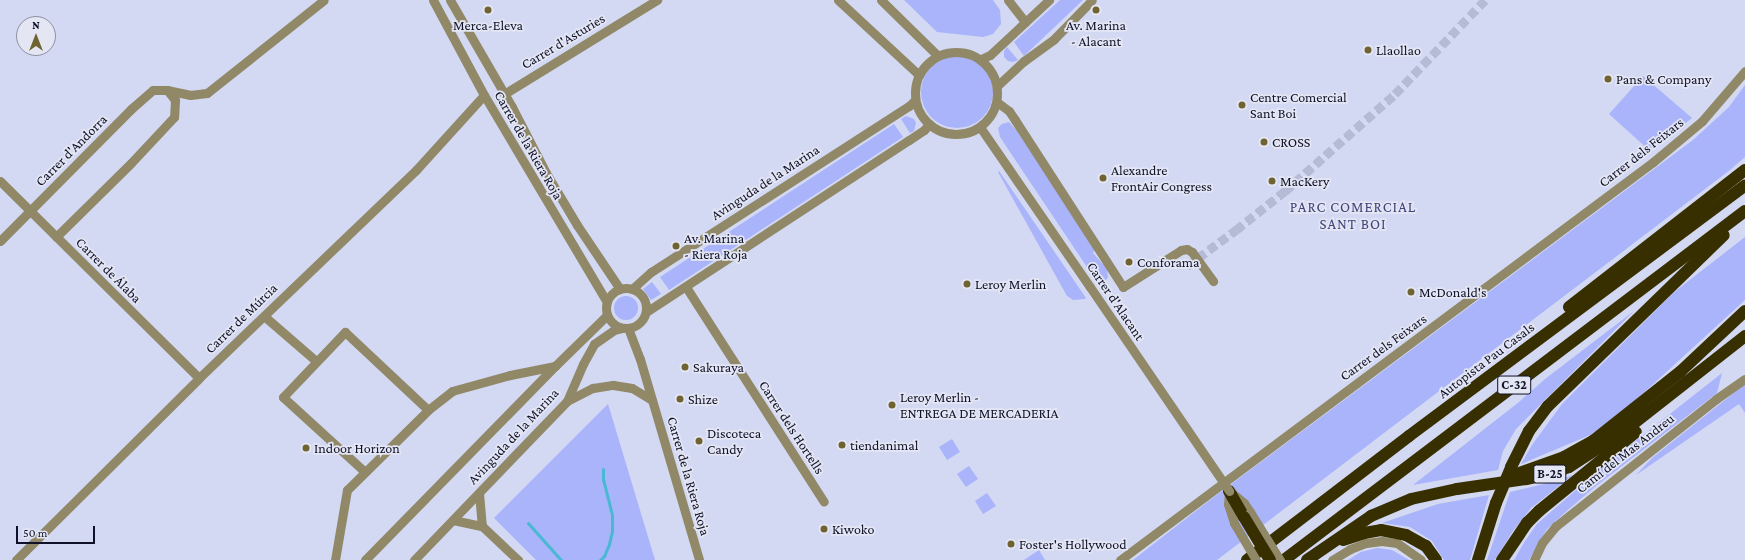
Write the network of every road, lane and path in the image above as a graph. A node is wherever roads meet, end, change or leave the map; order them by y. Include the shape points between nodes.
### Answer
1 (324, 0) edge
2 (433, 0) edge
3 (450, 0) edge
4 (658, 0) edge
5 (838, 0) edge
6 (881, 0) edge
7 (1008, 0) edge
8 (1049, 0) edge
9 (1092, 0) edge
10 (1025, 22) junction
11 (938, 56) junction
12 (981, 60) junction
13 (1745, 71) edge
14 (919, 75) junction
15 (997, 86) junction
16 (167, 90) junction
17 (504, 94) junction
18 (484, 95) junction
19 (915, 100) junction
20 (997, 102) junction
21 (929, 124) junction
22 (980, 126) junction
23 (1745, 170) edge
24 (0, 181) edge
25 (1745, 186) edge
26 (1745, 211) edge
27 (30, 212) junction
28 (1745, 214) edge
29 (56, 237) junction
30 (0, 241) edge
31 (1213, 281) dead end
32 (686, 287) junction
33 (632, 288) junction
34 (620, 289) junction
35 (607, 302) junction
36 (1745, 311) edge
37 (646, 312) junction
38 (607, 315) junction
39 (264, 316) junction
40 (625, 328) junction
41 (1745, 336) edge
42 (1745, 343) edge
43 (316, 361) junction
44 (1509, 361) junction
45 (555, 366) junction
46 (199, 378) junction
47 (1745, 379) edge
48 (652, 400) junction
49 (567, 402) junction
50 (428, 410) junction
51 (365, 472) junction
52 (1487, 485) junction
53 (1228, 491) joint
54 (479, 494) junction
55 (824, 502) dead end
56 (1243, 517) junction
57 (453, 520) junction
58 (482, 526) junction
59 (1325, 547) junction
60 (16, 560) edge
61 (335, 560) edge
62 (365, 560) edge
63 (414, 560) edge
64 (518, 560) edge
65 (699, 560) edge
66 (1120, 560) edge
67 (1247, 560) edge
68 (1256, 560) edge
69 (1270, 560) edge
70 (1280, 560) edge
71 (1284, 560) edge
72 (1307, 560) edge
73 (1332, 560) edge
74 (1421, 560) edge
75 (1436, 560) edge
76 (1478, 560) edge
77 (1502, 560) edge
78 (1534, 560) edge

1 - 16 street, Carrer d'Andorra via 207,93 190,94
2 - 18 street, Carrer de la Riera Roja
3 - 17 street, Carrer de la Riera Roja
4 - 17 street, Carrer d'Asturies
5 - 14 street
6 - 11 street
7 - 10 street
8 - 10 street
9 - 15 street via 1054,39 1024,61
10 - 12 street via 990,55
11 - 12 street via 960,52 969,53
11 - 14 street via 927,64
12 - 15 street via 992,71
13 - 66 street, Carrer dels Feixars via 1702,121 1653,162
14 - 19 street
15 - 20 street
16 - 27 street, Carrer d'Andorra via 153,90 131,109
16 - 29 street via 175,100 174,117
17 - 34 street, Carrer de la Riera Roja via 546,174
18 - 35 street, Carrer de la Riera Roja
18 - 39 street, Carrer de Múrcia via 416,170
19 - 21 street via 921,115
19 - 33 street, Avinguda de la Marina via 650,272
20 - 22 street via 992,114
20 - 31 street, Carrer d'Alacant via 1009,111 1123,287 1181,250 1187,249
21 - 22 street via 952,134 968,132
21 - 32 street via 924,130
22 - 53 street, Carrer d'Alacant, bridge
23 - 44 highway via 1583,296
24 - 27 street, Carrer de Álaba
25 - 44 highway, Autopista Pau Casals / C-32
26 - 71 highway, C-32
27 - 29 street, Carrer de Álaba
27 - 30 street, Carrer d'Andorra
28 - 76 highway, bridge via 1548,406 1529,430 1496,503
29 - 46 street, Carrer de Álaba
32 - 37 street
32 - 55 street, Carrer dels Hortells
33 - 34 street
33 - 37 street via 645,300
34 - 35 street via 612,294
35 - 38 street
36 - 52 highway via 1680,372 1593,441 1546,464
37 - 40 street via 636,326
38 - 40 street via 613,323
38 - 45 street, Avinguda de la Marina
39 - 43 street
39 - 46 street, Carrer de Múrcia
40 - 48 street, Carrer de la Riera Roja
40 - 49 street, Avinguda de la Marina via 614,330 594,344
41 - 52 highway, B-25 via 1624,431 1569,467 1546,475
42 - 77 highway via 1539,511 1527,523
43 - 50 street via 345,332
43 - 51 street via 283,397
44 - 67 highway, Autopista Pau Casals / C-32
45 - 50 street, Avinguda de la Marina via 452,391
45 - 62 street, Avinguda de la Marina
46 - 60 street, Carrer de Múrcia
47 - 78 street, Camí del Mas Andreu via 1716,399 1556,526 1542,543
48 - 49 street via 632,388 613,385 593,388
48 - 65 street, Carrer de la Riera Roja
49 - 54 street, Avinguda de la Marina
50 - 51 street, Avinguda de la Marina
51 - 61 street, Avinguda de la Marina via 347,490
52 - 59 highway, B-25 via 1411,499 1371,516
53 - 56 highway
54 - 57 street, Avinguda de la Marina
54 - 58 street
56 - 68 street, bridge
56 - 69 highway, bridge
56 - 70 street, bridge
57 - 58 street
57 - 63 street, Avinguda de la Marina
58 - 64 street
59 - 72 highway, B-25
59 - 75 highway via 1364,532 1381,530 1406,535 1426,546
73 - 74 street via 1366,543 1382,541 1397,543

